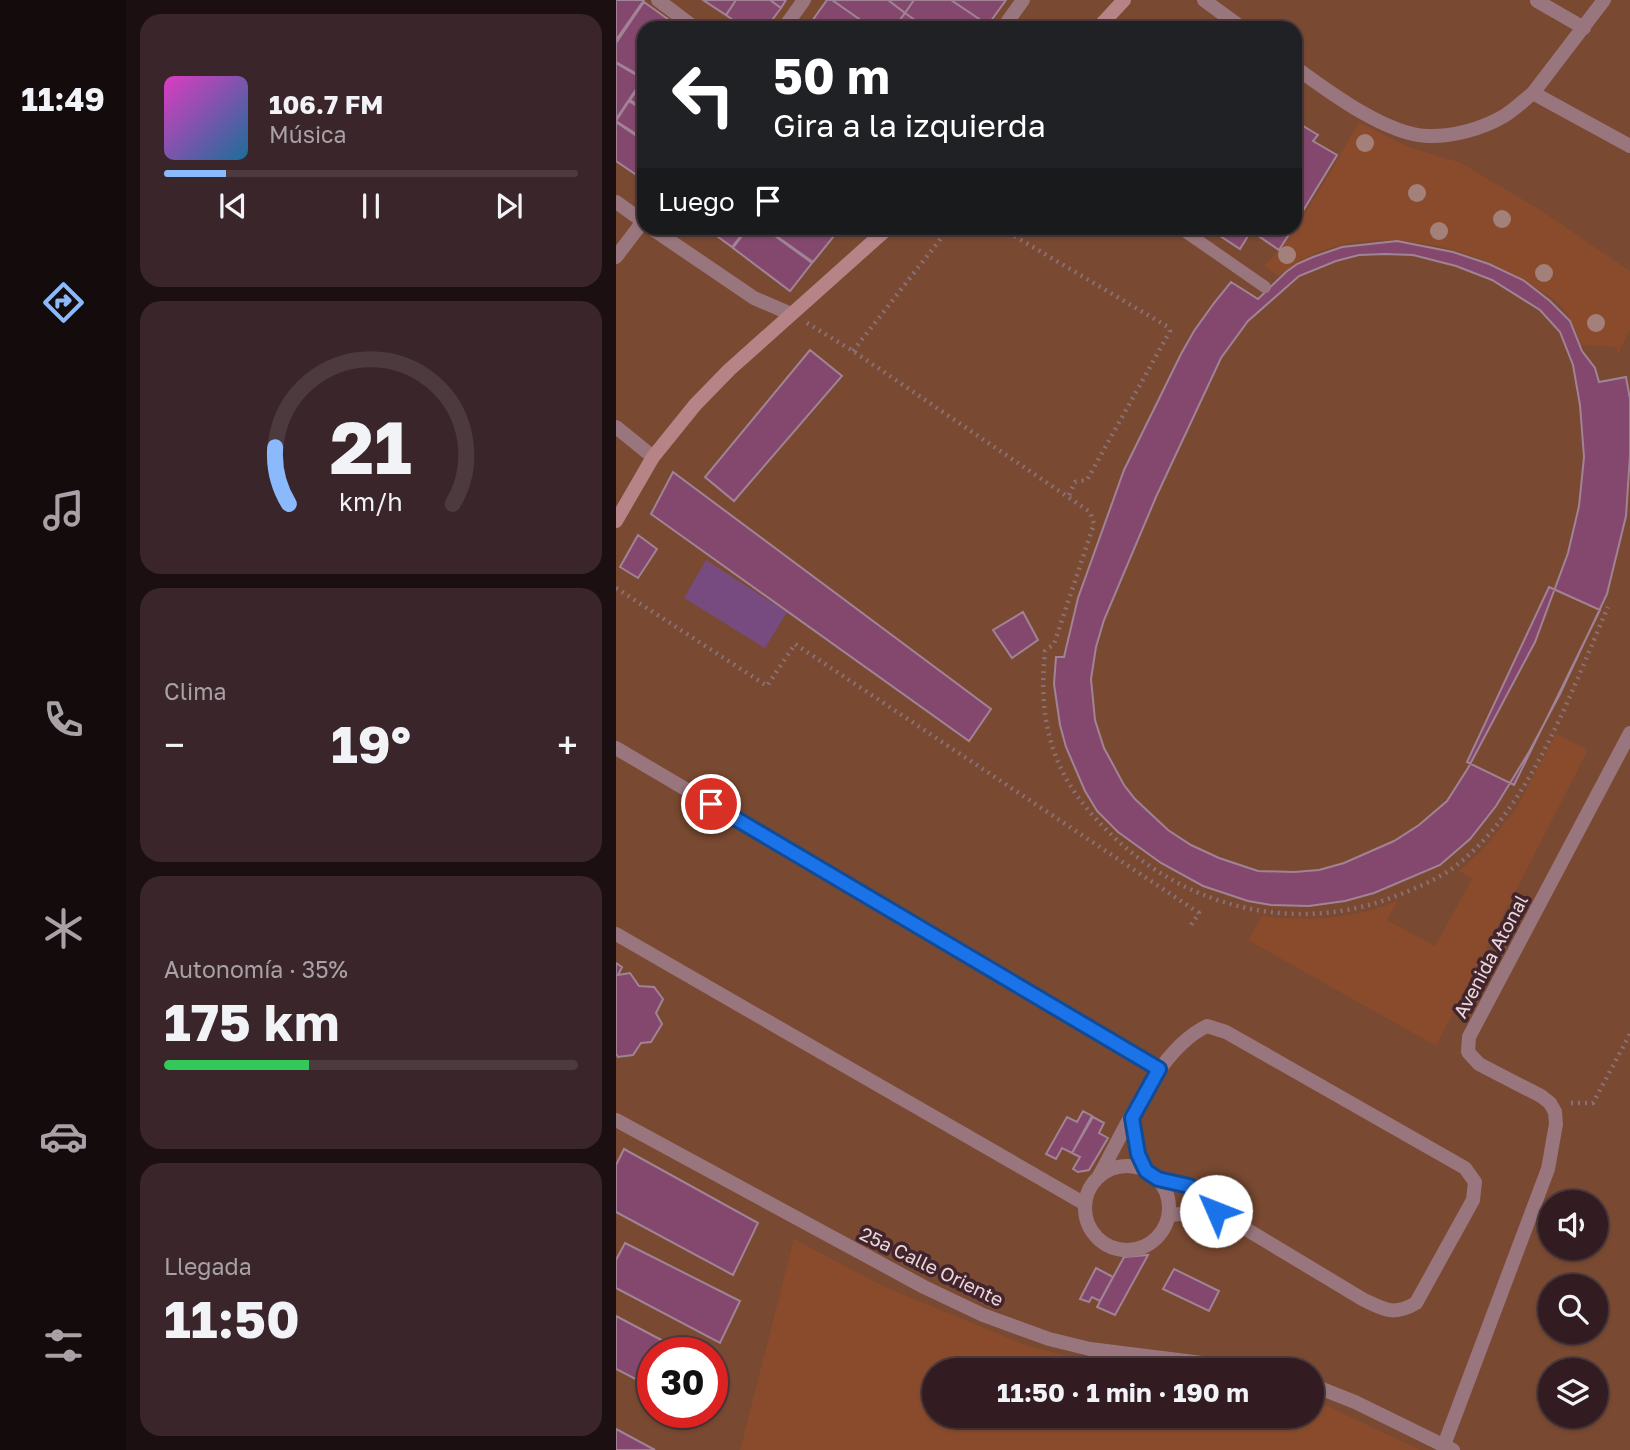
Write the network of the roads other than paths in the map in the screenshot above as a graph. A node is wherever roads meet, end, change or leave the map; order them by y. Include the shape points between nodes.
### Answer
1 (658, 0) edge
2 (804, 0) edge
3 (1023, 0) edge
4 (1124, 0) edge
5 (1204, 0) edge
6 (1604, 0) edge
7 (1538, 1) edge
8 (686, 21) edge
9 (789, 21) edge
10 (1008, 21) edge
11 (1104, 21) edge
12 (1232, 21) edge
13 (1584, 28) junction
14 (1302, 72) edge
15 (1534, 93) junction
16 (1630, 146) edge
17 (616, 202) edge
18 (637, 217) edge
19 (637, 232) edge
20 (662, 235) edge
21 (880, 235) edge
22 (1190, 235) edge
23 (616, 257) edge
24 (1265, 287) dead end
25 (791, 314) junction
26 (616, 428) edge
27 (653, 457) junction
28 (616, 521) edge
29 (1630, 733) edge
30 (616, 748) edge
31 (616, 934) edge
32 (1159, 1069) junction
33 (1132, 1118) junction
34 (616, 1120) edge
35 (1152, 1175) junction
36 (1099, 1177) junction
37 (1085, 1204) junction
38 (1216, 1211) junction
39 (1169, 1215) junction
40 (1162, 1358) edge
41 (1324, 1389) edge
42 (1449, 1448) edge

1 - 8 street
2 - 9 street
3 - 10 street
4 - 11 main road
5 - 12 street
6 - 13 street
7 - 13 street
13 - 15 street
14 - 15 street via 1340,100 1394,127 1426,136 1466,132 1504,116
15 - 16 street
17 - 18 street
19 - 23 street
20 - 25 street via 754,298
21 - 25 main road
22 - 24 lane
25 - 27 main road via 695,405
26 - 27 street
27 - 28 main road
29 - 42 street, Avenida Atonal via 1469,1037 1468,1052 1479,1064 1541,1096 1555,1112 1555,1137 1548,1169
30 - 32 street
31 - 37 street
32 - 33 street
32 - 38 street via 1189,1034 1207,1026 1226,1032 1465,1168 1475,1182 1473,1200 1416,1303 1401,1312 1364,1300
33 - 35 street via 1134,1140
33 - 36 street
34 - 40 street, 25a Calle Oriente via 983,1315 1090,1349
35 - 36 street via 1130,1166 1113,1168
35 - 38 street via 1189,1186
35 - 39 street via 1165,1190
36 - 37 street
37 - 39 street via 1086,1217 1099,1239 1122,1250 1147,1245 1165,1227
38 - 39 street
41 - 42 street

